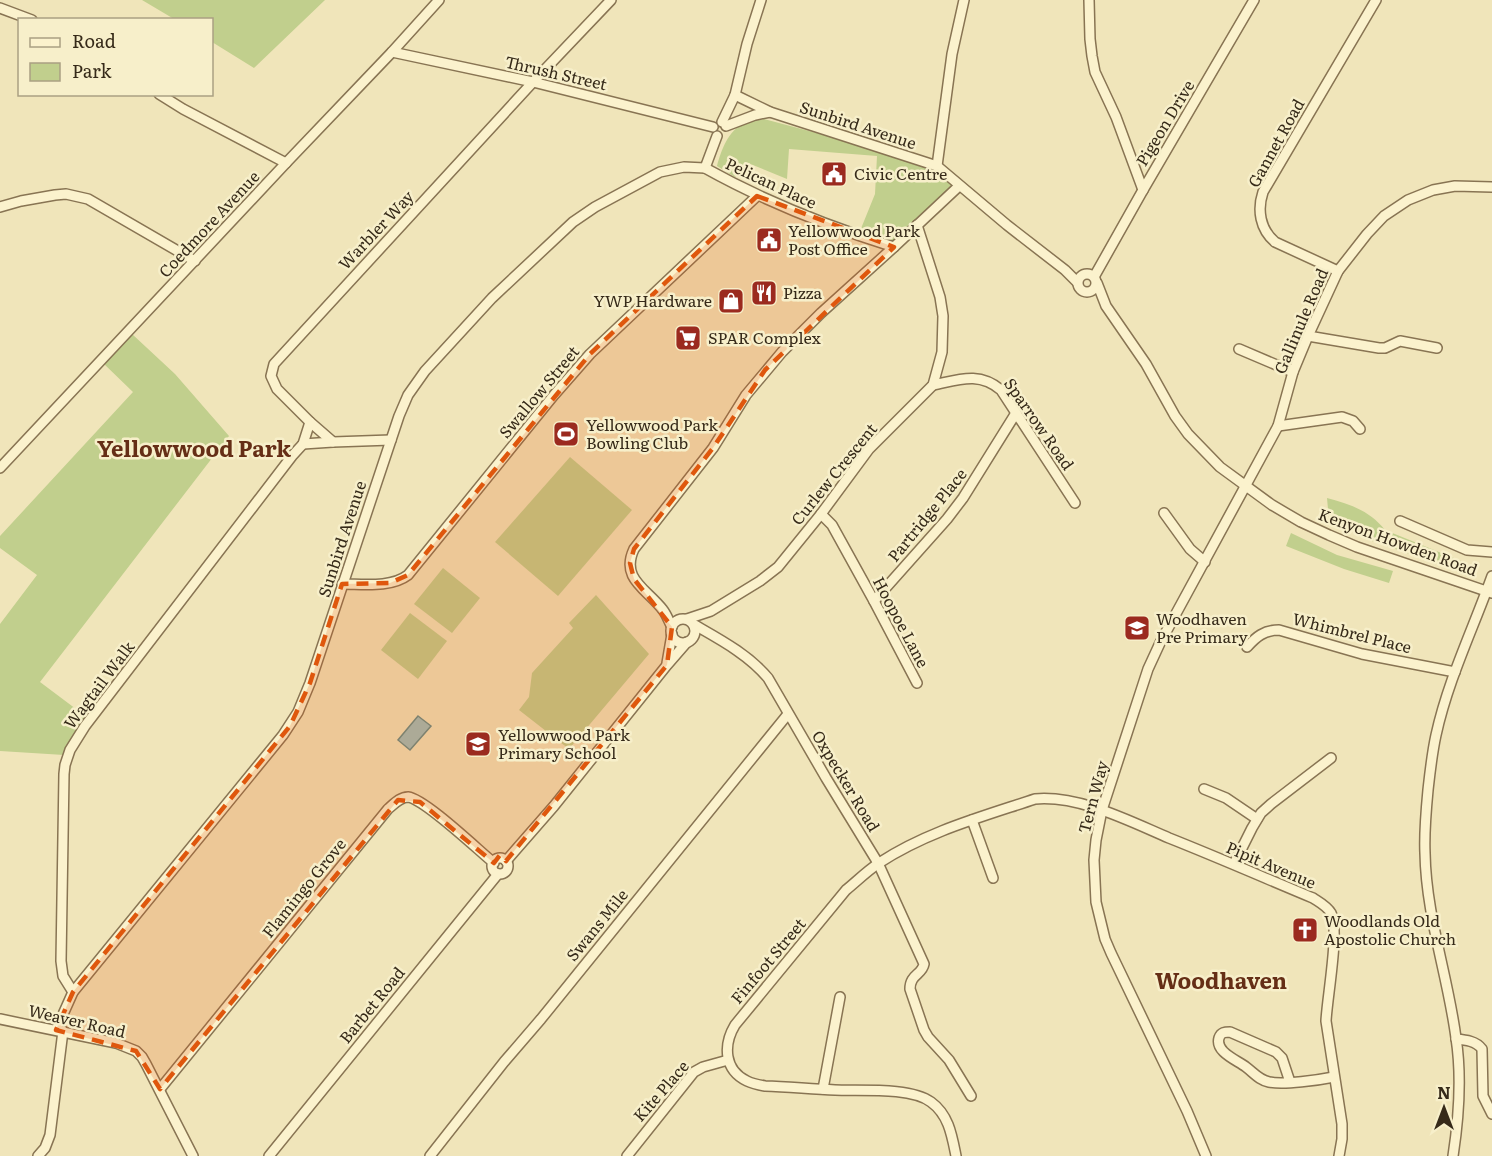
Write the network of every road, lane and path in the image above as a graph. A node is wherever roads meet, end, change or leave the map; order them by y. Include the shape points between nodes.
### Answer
1 (439, 0) edge
2 (612, 0) edge
3 (761, 0) edge
4 (964, 0) edge
5 (1089, 0) edge
6 (1254, 0) edge
7 (1376, 0) edge
8 (0, 8) edge
9 (27, 18) edge
10 (392, 52) junction
11 (533, 82) junction
12 (735, 95) junction
13 (162, 96) edge
14 (770, 112) junction
15 (719, 128) junction
16 (286, 163) junction
17 (937, 166) junction
18 (705, 168) junction
19 (959, 186) junction
20 (1492, 187) edge
21 (1143, 190) junction
22 (757, 196) junction
23 (0, 207) edge
24 (917, 225) junction
25 (894, 247) junction
26 (195, 261) junction
27 (1065, 270) junction
28 (1338, 271) junction
29 (1091, 277) junction
30 (1077, 282) junction
31 (1088, 292) junction
32 (1106, 306) junction
33 (1308, 336) junction
34 (1437, 348) dead end
35 (1239, 349) dead end
36 (1293, 372) junction
37 (933, 386) junction
38 (1016, 413) junction
39 (310, 422) junction
40 (1278, 426) junction
41 (1360, 429) dead end
42 (391, 440) junction
43 (333, 442) junction
44 (303, 444) junction
45 (0, 468) edge
46 (1246, 487) junction
47 (1075, 503) dead end
48 (1164, 513) dead end
49 (821, 514) junction
50 (1400, 521) dead end
51 (1492, 552) edge
52 (1205, 562) junction
53 (1492, 576) edge
54 (342, 584) junction
55 (1489, 592) edge
56 (874, 601) junction
57 (664, 611) junction
58 (711, 611) junction
59 (692, 626) junction
60 (672, 631) junction
61 (687, 642) junction
62 (1246, 646) dead end
63 (667, 665) junction
64 (1455, 672) junction
65 (917, 683) dead end
66 (788, 714) junction
67 (1331, 758) dead end
68 (1204, 789) dead end
69 (1102, 810) junction
70 (1257, 819) junction
71 (972, 820) junction
72 (506, 861) junction
73 (494, 863) junction
74 (878, 863) junction
75 (1234, 864) junction
76 (498, 874) junction
77 (993, 878) dead end
78 (73, 992) junction
79 (840, 997) dead end
80 (0, 1020) edge
81 (59, 1030) junction
82 (1456, 1039) junction
83 (728, 1060) junction
84 (1334, 1077) junction
85 (1290, 1082) junction
86 (160, 1089) junction
87 (823, 1089) junction
88 (971, 1096) dead end
89 (1492, 1114) edge
90 (38, 1156) edge
91 (193, 1156) edge
92 (269, 1156) edge
93 (430, 1156) edge
94 (627, 1156) edge
95 (956, 1156) edge
96 (1206, 1156) edge
97 (1339, 1156) edge
98 (1454, 1156) edge

1 - 10 street, Coedmore Avenue
2 - 11 street, Warbler Way
3 - 12 street
4 - 17 street via 952,54
5 - 21 street via 1095,72
6 - 21 street, Pigeon Drive
7 - 28 street, Gannet Road via 1260,201 1262,225 1270,238
8 - 9 street
10 - 11 street, Thrush Street
10 - 16 street, Coedmore Avenue
11 - 15 street, Thrush Street
11 - 39 street, Warbler Way via 277,359 271,376 276,389
12 - 14 street, Sunbird Avenue
12 - 15 street
13 - 16 street
14 - 15 street
14 - 17 street, Sunbird Avenue
15 - 18 street
16 - 26 street, Coedmore Avenue
17 - 19 street
18 - 22 street, Pelican Place
18 - 42 street, Sunbird Avenue via 684,166 660,172 573,222 492,298 424,372 403,405
19 - 24 street
19 - 27 street
20 - 28 street, Gallinule Road via 1455,186 1408,200 1384,216
21 - 29 street, Pigeon Drive
22 - 25 street, Pelican Place via 842,231
22 - 54 street, Swallow Street via 590,354 408,575 390,584
23 - 26 street via 55,195 88,198
24 - 25 street
24 - 37 street via 943,316 942,352
25 - 57 street via 782,352 643,537 631,556 631,572
26 - 45 street, Coedmore Avenue
27 - 29 street
27 - 30 street
28 - 33 street, Gallinule Road
29 - 30 street via 1080,276
29 - 31 street via 1094,290
29 - 32 street, Kenyon Howden Road
30 - 31 street via 1079,289
31 - 32 street, Kenyon Howden Road
32 - 46 street, Kenyon Howden Road via 1188,434
33 - 34 street via 1379,348 1400,341
33 - 36 street, Gallinule Road
35 - 36 street
36 - 40 street, Gallinule Road
37 - 38 street, Sparrow Road via 966,378 987,380 1001,390
37 - 49 street, Curlew Crescent via 869,449
38 - 47 street, Sparrow Road
38 - 56 street, Partridge Place via 963,498
39 - 43 street, Warbler Way
39 - 44 street, Wagtail Walk
40 - 41 street via 1342,417
40 - 46 street, Gallinule Road
42 - 43 street
42 - 54 street, Sunbird Avenue
43 - 44 street
44 - 78 street, Wagtail Walk via 85,726 67,757 61,961 63,976
46 - 52 street, Tern Way
46 - 55 street, Kenyon Howden Road via 1300,522 1329,535
48 - 52 street via 1190,549
49 - 56 street, Hoopoe Lane via 832,525
49 - 58 street, Curlew Crescent via 778,567
50 - 51 street via 1467,549
52 - 69 street, Tern Way via 1148,669
53 - 55 street
54 - 78 street, Sunbird Avenue via 310,683 290,726
55 - 64 street
56 - 65 street, Hoopoe Lane
57 - 59 street
57 - 60 street
58 - 59 street, Curlew Crescent
58 - 59 street, Curlew Crescent
59 - 60 street via 676,621
59 - 61 street via 693,637
59 - 66 street, Oxpecker Road via 759,667
60 - 61 street via 677,640
60 - 63 street
61 - 63 street
62 - 64 street, Whimbrel Place via 1258,635 1279,630 1362,654
63 - 72 street
64 - 82 street via 1431,761 1424,838 1430,906
66 - 74 street, Oxpecker Road
66 - 93 street, Swans Mile
67 - 70 street
68 - 70 street via 1226,798
69 - 71 street, Finfoot Street via 1045,798
69 - 75 street, Pipit Avenue
69 - 96 street, Tern Way via 1094,880 1105,939
70 - 75 street
71 - 74 street, Finfoot Street via 910,845
71 - 77 street
72 - 73 street
72 - 76 street via 507,870
73 - 76 street
73 - 86 street, Flamingo Grove via 428,807 410,798 398,800
74 - 83 street, Finfoot Street via 846,890 735,1025 726,1046
74 - 88 street, Oxpecker Road via 924,964 911,980 910,989 924,1030 945,1054
75 - 84 street, Pipit Avenue via 1313,898 1332,914 1335,934 1326,1021
76 - 92 street, Barbet Road
78 - 81 street, Sunbird Avenue
79 - 87 street
80 - 81 street, Weaver Road
81 - 86 street, Weaver Road via 135,1051
81 - 90 street, Sunbird Avenue via 50,1135
82 - 89 street via 1482,1049 1483,1096
82 - 98 street via 1459,1091
83 - 87 street via 732,1069 748,1082
83 - 94 street, Kite Place via 694,1072
84 - 85 street
84 - 97 street, Pipit Avenue via 1342,1124
85 - 85 street via 1271,1083 1259,1078 1224,1052 1219,1037 1230,1032 1276,1052
86 - 91 street, Weaver Road
87 - 95 street via 899,1092 932,1102 945,1117

